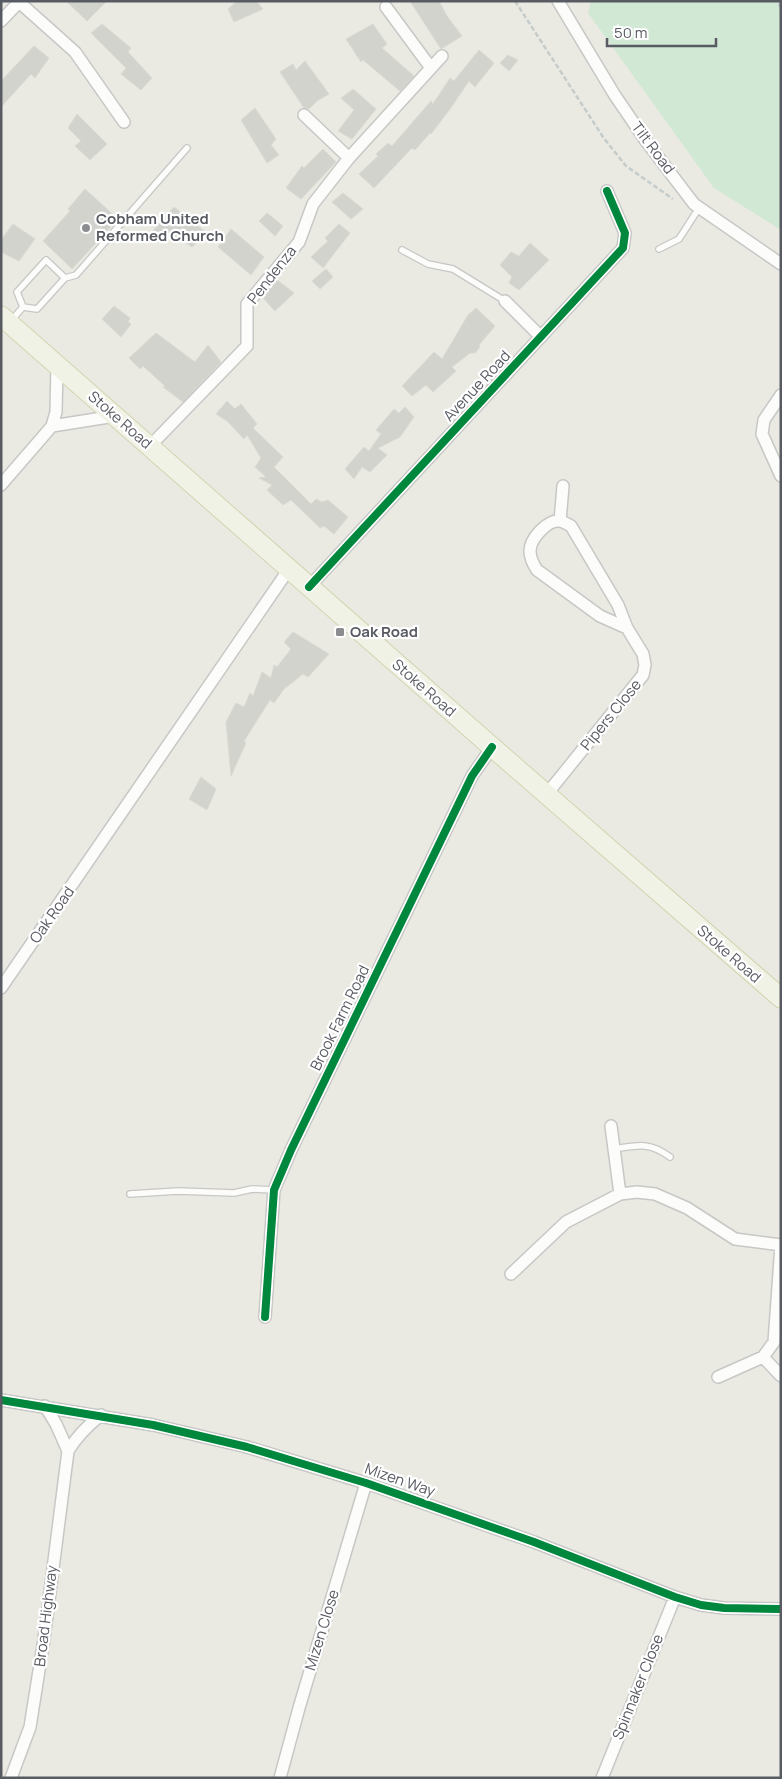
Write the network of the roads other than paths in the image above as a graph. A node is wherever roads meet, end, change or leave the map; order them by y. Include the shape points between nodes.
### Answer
1 (558, 1) edge
2 (19, 2) edge
3 (386, 7) dead end
4 (1, 21) edge
5 (442, 56) dead end
6 (431, 68) junction
7 (304, 115) dead end
8 (124, 122) dead end
9 (187, 148) dead end
10 (349, 158) junction
11 (607, 191) dead end
12 (699, 208) junction
13 (659, 249) dead end
14 (402, 250) dead end
15 (781, 264) edge
16 (64, 278) junction
17 (505, 301) joint
18 (24, 306) junction
19 (5, 319) edge
20 (541, 337) junction
21 (57, 366) junction
22 (781, 395) edge
23 (115, 416) junction
24 (52, 426) junction
25 (150, 446) junction
26 (781, 476) edge
27 (1, 485) edge
28 (563, 486) dead end
29 (560, 521) junction
30 (289, 570) junction
31 (309, 587) junction
32 (626, 628) junction
33 (492, 747) junction
34 (546, 795) junction
35 (1, 988) edge
36 (781, 998) edge
37 (611, 1126) dead end
38 (614, 1149) junction
39 (670, 1158) dead end
40 (274, 1190) junction
41 (130, 1194) dead end
42 (620, 1194) junction
43 (781, 1245) edge
44 (511, 1274) dead end
45 (265, 1317) dead end
46 (763, 1357) junction
47 (781, 1376) edge
48 (718, 1377) dead end
49 (1, 1400) edge
50 (45, 1406) junction
51 (101, 1415) junction
52 (68, 1451) junction
53 (366, 1483) junction
54 (675, 1597) junction
55 (781, 1609) edge
56 (12, 1778) edge
57 (280, 1778) edge
58 (602, 1778) edge

1 - 12 street, Tilt Road via 646,141
2 - 4 street
2 - 8 street via 75,52
3 - 6 street
5 - 6 street, Pendenza
6 - 10 street, Pendenza
7 - 10 street
9 - 16 lane via 76,275
10 - 25 street, Pendenza via 314,204 299,242 247,304 247,346
11 - 20 street, Avenue Road via 625,233 623,248
12 - 13 lane via 679,240
12 - 15 street, Tilt Road
14 - 17 lane via 428,264 453,269
16 - 18 lane via 37,309
16 - 18 lane via 46,260 17,292
17 - 20 street
18 - 19 lane
19 - 21 main road, Stoke Road
20 - 31 street, Avenue Road
21 - 23 main road, Stoke Road
21 - 24 street via 56,412
22 - 26 street via 764,420 762,434
23 - 24 street
23 - 25 main road, Stoke Road
24 - 27 street
25 - 30 main road, Stoke Road
28 - 29 street
29 - 32 street, Pipers Close via 571,526 618,605
29 - 32 street via 549,523 530,548 536,570 600,616
30 - 31 main road, Stoke Road
30 - 35 street, Oak Road
31 - 33 main road, Stoke Road
32 - 34 street, Pipers Close via 644,654 643,675
33 - 34 main road, Stoke Road
33 - 40 street, Brook Farm Road via 468,785
34 - 36 main road, Stoke Road
37 - 38 street
38 - 39 lane via 654,1146
38 - 42 street
40 - 41 lane
40 - 45 street, Brook Farm Road
42 - 43 street via 656,1194 687,1208 735,1240
42 - 44 street via 566,1222
43 - 46 street via 774,1342
46 - 47 street
46 - 48 street
49 - 50 street, Mizen Way
50 - 51 street, Mizen Way
50 - 52 street
51 - 52 street, Broad Highway via 83,1430
51 - 53 street, Mizen Way via 247,1447
52 - 56 street, Broad Highway via 30,1727
53 - 54 street, Mizen Way via 534,1542
53 - 57 street, Mizen Close
54 - 55 street, Mizen Way via 724,1608
54 - 58 street, Spinnaker Close

